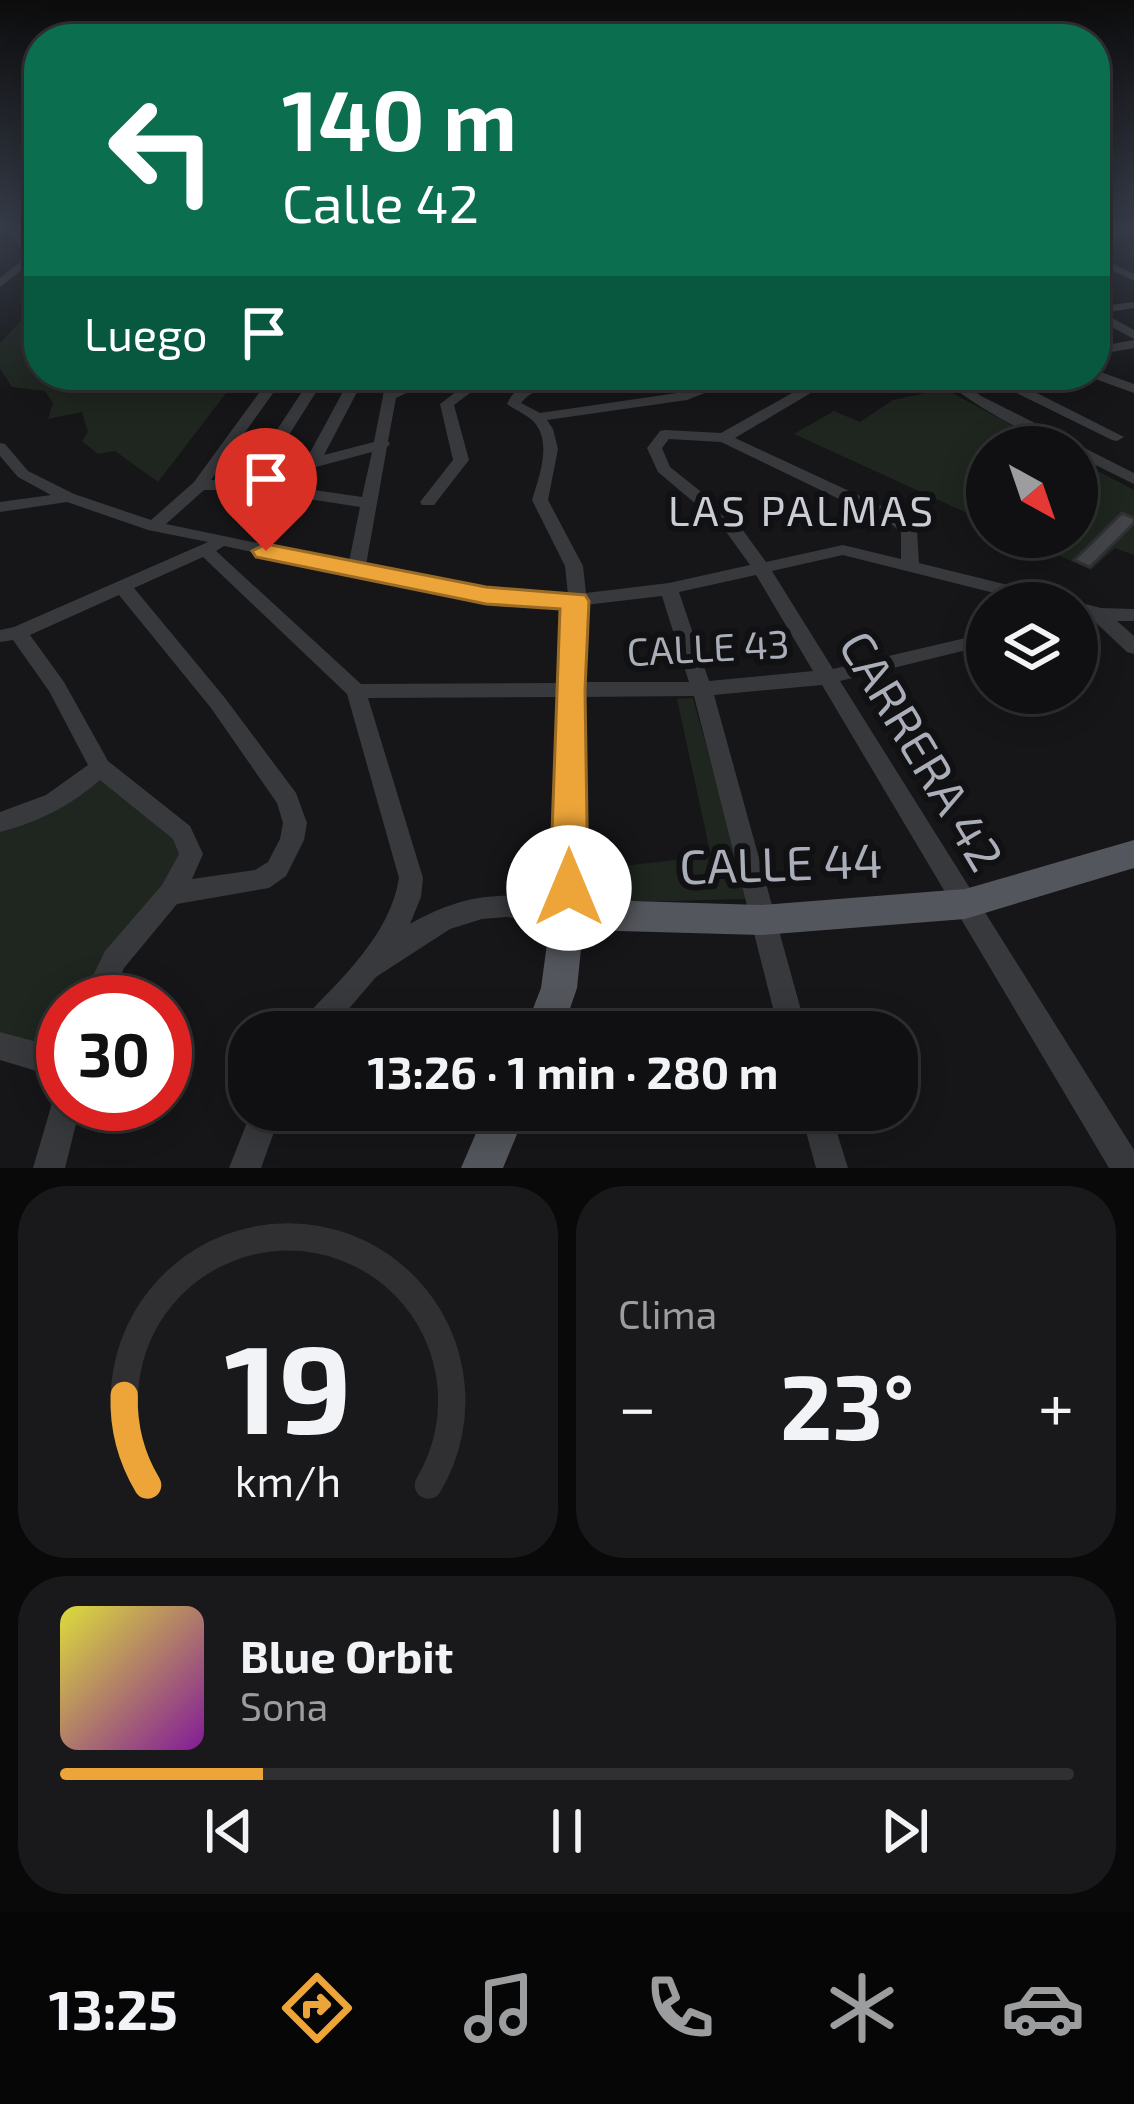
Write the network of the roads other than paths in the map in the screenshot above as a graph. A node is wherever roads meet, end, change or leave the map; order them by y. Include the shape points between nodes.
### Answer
1 (269, 390) edge
2 (310, 390) edge
3 (351, 390) edge
4 (390, 390) edge
5 (404, 390) edge
6 (426, 390) edge
7 (466, 390) edge
8 (526, 390) edge
9 (703, 390) edge
10 (808, 390) edge
11 (964, 390) edge
12 (1029, 390) edge
13 (388, 397) junction
14 (447, 404) junction
15 (636, 404) junction
16 (539, 417) junction
17 (1030, 426) edge
18 (665, 434) junction
19 (1118, 437) dead end
20 (724, 438) junction
21 (383, 444) junction
22 (0, 447) edge
23 (1098, 460) edge
24 (313, 461) junction
25 (1134, 478) edge
26 (251, 482) junction
27 (200, 485) junction
28 (68, 497) junction
29 (428, 502) dead end
30 (368, 503) junction
31 (0, 507) edge
32 (154, 526) junction
33 (213, 546) junction
34 (910, 565) junction
35 (760, 567) junction
36 (356, 569) junction
37 (976, 582) edge
38 (122, 586) junction
39 (669, 589) junction
40 (575, 601) junction
41 (1098, 614) edge
42 (1134, 615) edge
43 (1098, 623) edge
44 (9, 635) edge
45 (966, 644) edge
46 (1134, 647) edge
47 (827, 676) junction
48 (702, 688) junction
49 (569, 690) junction
50 (356, 691) junction
51 (100, 766) junction
52 (0, 822) edge
53 (1134, 854) edge
54 (168, 894) junction
55 (965, 904) junction
56 (568, 914) junction
57 (761, 920) junction
58 (370, 968) junction
59 (105, 975) edge
60 (330, 1011) edge
61 (551, 1011) edge
62 (788, 1011) edge
63 (0, 1046) edge
64 (36, 1056) edge
65 (59, 1131) edge
66 (259, 1131) edge
67 (498, 1131) edge
68 (821, 1131) edge
69 (49, 1168) edge
70 (244, 1168) edge
71 (482, 1168) edge
72 (832, 1168) edge
73 (1127, 1168) edge

1 - 27 street
2 - 26 street
3 - 24 street
4 - 13 street
5 - 13 street
6 - 14 street
7 - 14 street
8 - 16 street via 514,404
9 - 15 street
10 - 20 street
11 - 17 street
12 - 19 street
13 - 21 street
14 - 29 street via 460,460
15 - 16 street
15 - 18 street, CARRERA 42
16 - 40 street via 551,463 540,500 574,566
18 - 20 street
18 - 35 street, CARRERA 42 via 654,448 663,469 728,522
20 - 34 street via 897,520 909,531
21 - 24 street
21 - 30 street
22 - 28 street via 23,474
23 - 25 street
24 - 26 street
26 - 27 street
26 - 30 street
27 - 32 street
28 - 31 street
28 - 32 street
30 - 36 street
32 - 33 street
33 - 36 street
33 - 38 street
33 - 50 street
34 - 35 street via 842,550
34 - 37 street
35 - 39 street
35 - 47 street, CARRERA 42
36 - 40 street via 486,596
38 - 44 street
38 - 54 street via 218,703 295,823 277,869 260,880
39 - 40 street
39 - 48 street
40 - 49 street
41 - 42 street
43 - 46 street
44 - 51 street via 58,687
45 - 47 street, CALLE 43
47 - 48 street, CALLE 43
47 - 55 street, CARRERA 42
48 - 49 street, CALLE 43
48 - 57 street
49 - 50 street, CALLE 43
49 - 56 street
50 - 58 street via 411,887
51 - 52 street via 70,794
51 - 54 street via 182,833 191,854
53 - 55 main road, CALLE 44
54 - 59 street
55 - 57 main road, CALLE 44
55 - 73 street, CARRERA 42
56 - 57 main road, CALLE 44
56 - 58 street, CALLE 44 via 456,910
56 - 61 main road
57 - 62 street
58 - 60 street
63 - 64 street
65 - 69 street
66 - 70 street
67 - 71 main road
68 - 72 street

